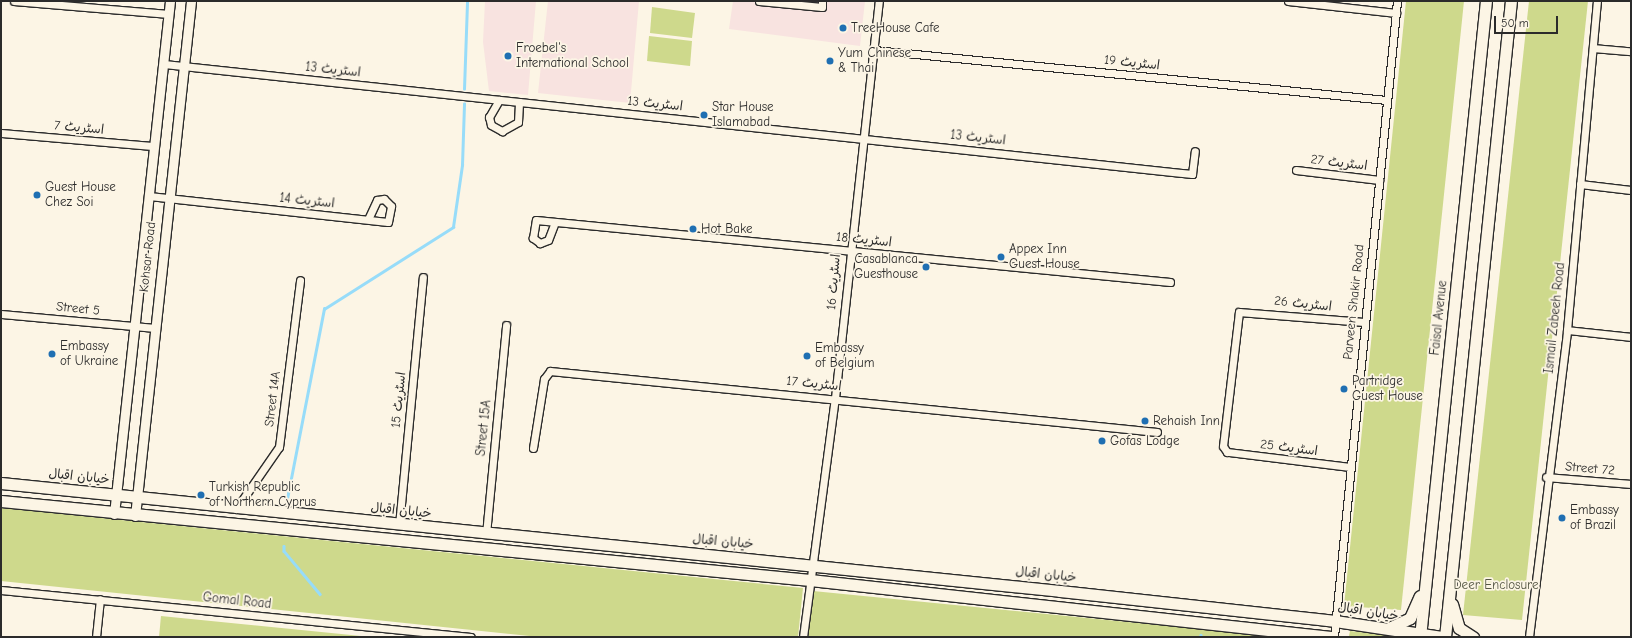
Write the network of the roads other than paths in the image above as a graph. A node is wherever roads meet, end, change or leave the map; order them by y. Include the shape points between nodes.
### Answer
1 (14, 1) edge
2 (170, 1) edge
3 (191, 1) edge
4 (759, 1) edge
5 (822, 1) edge
6 (879, 1) edge
7 (1288, 1) edge
8 (1397, 1) edge
9 (1486, 1) edge
10 (1511, 1) edge
11 (1597, 1) edge
12 (1396, 13) junction
13 (168, 14) junction
14 (1593, 48) junction
15 (874, 50) junction
16 (1631, 52) edge
17 (164, 64) junction
18 (185, 66) junction
19 (499, 100) junction
20 (1387, 100) junction
21 (519, 102) junction
22 (1, 133) edge
23 (866, 137) junction
24 (154, 146) junction
25 (1195, 151) dead end
26 (1296, 170) dead end
27 (1379, 180) junction
28 (1580, 184) junction
29 (1631, 190) edge
30 (149, 196) junction
31 (168, 198) junction
32 (368, 219) dead end
33 (555, 222) dead end
34 (849, 251) junction
35 (424, 277) dead end
36 (300, 280) dead end
37 (1170, 282) dead end
38 (1, 314) edge
39 (1364, 322) junction
40 (506, 325) dead end
41 (134, 327) junction
42 (154, 328) junction
43 (1567, 330) junction
44 (1631, 338) edge
45 (835, 398) junction
46 (1157, 432) dead end
47 (533, 448) dead end
48 (1224, 450) joint
49 (1350, 467) junction
50 (1546, 477) junction
51 (1, 483) edge
52 (1631, 484) edge
53 (117, 496) junction
54 (137, 496) junction
55 (1, 501) edge
56 (236, 509) junction
57 (114, 514) junction
58 (135, 516) junction
59 (399, 525) junction
60 (486, 534) junction
61 (812, 565) junction
62 (810, 580) junction
63 (1426, 580) junction
64 (1450, 586) junction
65 (1, 590) edge
66 (100, 599) junction
67 (1378, 628) junction
68 (1333, 631) edge
69 (1420, 636) edge
70 (96, 637) edge
71 (471, 637) edge
72 (803, 637) edge
73 (1444, 637) edge
74 (1473, 637) edge
75 (1529, 637) edge

1 - 13 street
2 - 13 street, Kohsar Road
3 - 18 street, Kohsar Road
4 - 5 street via 822,7
6 - 15 street, اسٹریٹ 16
7 - 12 street
8 - 12 street, Parveen Shakir Road
9 - 63 main road, Faisal Avenue
10 - 64 main road
11 - 14 street, Ismail Zabeeh Road
12 - 20 street, Parveen Shakir Road
13 - 17 street, Kohsar Road
14 - 16 street
14 - 28 street, Ismail Zabeeh Road
15 - 20 street, اسٹریٹ 19
15 - 23 street, اسٹریٹ 16
17 - 18 street, اسٹریٹ 13
17 - 24 street, Kohsar Road
18 - 19 street, اسٹریٹ 13
18 - 31 street, Kohsar Road
19 - 21 street, اسٹریٹ 13
19 - 21 street via 490,117 491,125 502,131 518,122
20 - 27 street, Parveen Shakir Road
21 - 23 street, اسٹریٹ 13
22 - 24 street, اسٹریٹ 7
23 - 25 street, اسٹریٹ 13 via 1192,174
23 - 34 street, اسٹریٹ 16
24 - 30 street, Kohsar Road
26 - 27 street, اسٹریٹ 27
27 - 39 street, Parveen Shakir Road
28 - 29 street
28 - 43 street, Ismail Zabeeh Road
30 - 31 street
30 - 41 street, Kohsar Road
31 - 32 street, اسٹریٹ 14 via 388,222 391,206 384,199 376,200
31 - 42 street, Kohsar Road
33 - 34 street, اسٹریٹ 18
34 - 37 street, اسٹریٹ 18
34 - 45 street, اسٹریٹ 16
35 - 59 street, اسٹریٹ 15
36 - 56 street, Street 14A via 279,447
38 - 41 street, Street 5
39 - 48 street, اسٹریٹ 26 via 1239,312
39 - 49 street, Parveen Shakir Road
40 - 60 street, Street 15A
41 - 42 street, Street 5
41 - 53 street, Kohsar Road
42 - 54 street, Kohsar Road
43 - 44 street
43 - 50 street, Ismail Zabeeh Road
45 - 46 street, اسٹریٹ 17
45 - 47 street, اسٹریٹ 17 via 550,371 544,379
45 - 61 street, اسٹریٹ 16
48 - 49 street, اسٹریٹ 25
49 - 68 street, Parveen Shakir Road
50 - 52 street, Street 72
50 - 75 street, Ismail Zabeeh Road
51 - 53 main road, خیابان اقبال
53 - 54 main road, خیابان اقبال
53 - 57 street, Kohsar Road
54 - 56 main road, خیابان اقبال
54 - 58 street, Kohsar Road
55 - 57 main road, خیابان اقبال
56 - 59 main road, خیابان اقبال
57 - 58 main road, خیابان اقبال
58 - 62 main road, خیابان اقبال
59 - 60 main road, خیابان اقبال
60 - 61 main road, خیابان اقبال
61 - 62 street, اسٹریٹ 16
61 - 68 main road, خیابان اقبال
62 - 68 main road, خیابان اقبال
62 - 72 street, اسٹریٹ 16
63 - 67 main road via 1410,618 1395,628
63 - 69 main road, Faisal Avenue
64 - 73 main road
64 - 74 main road via 1455,621 1462,631
65 - 66 street, Gomal Road
66 - 70 street
66 - 71 street, Gomal Road
67 - 68 main road, خیابان اقبال
67 - 69 main road, خیابان اقبال
69 - 73 main road, خیابان اقبال

